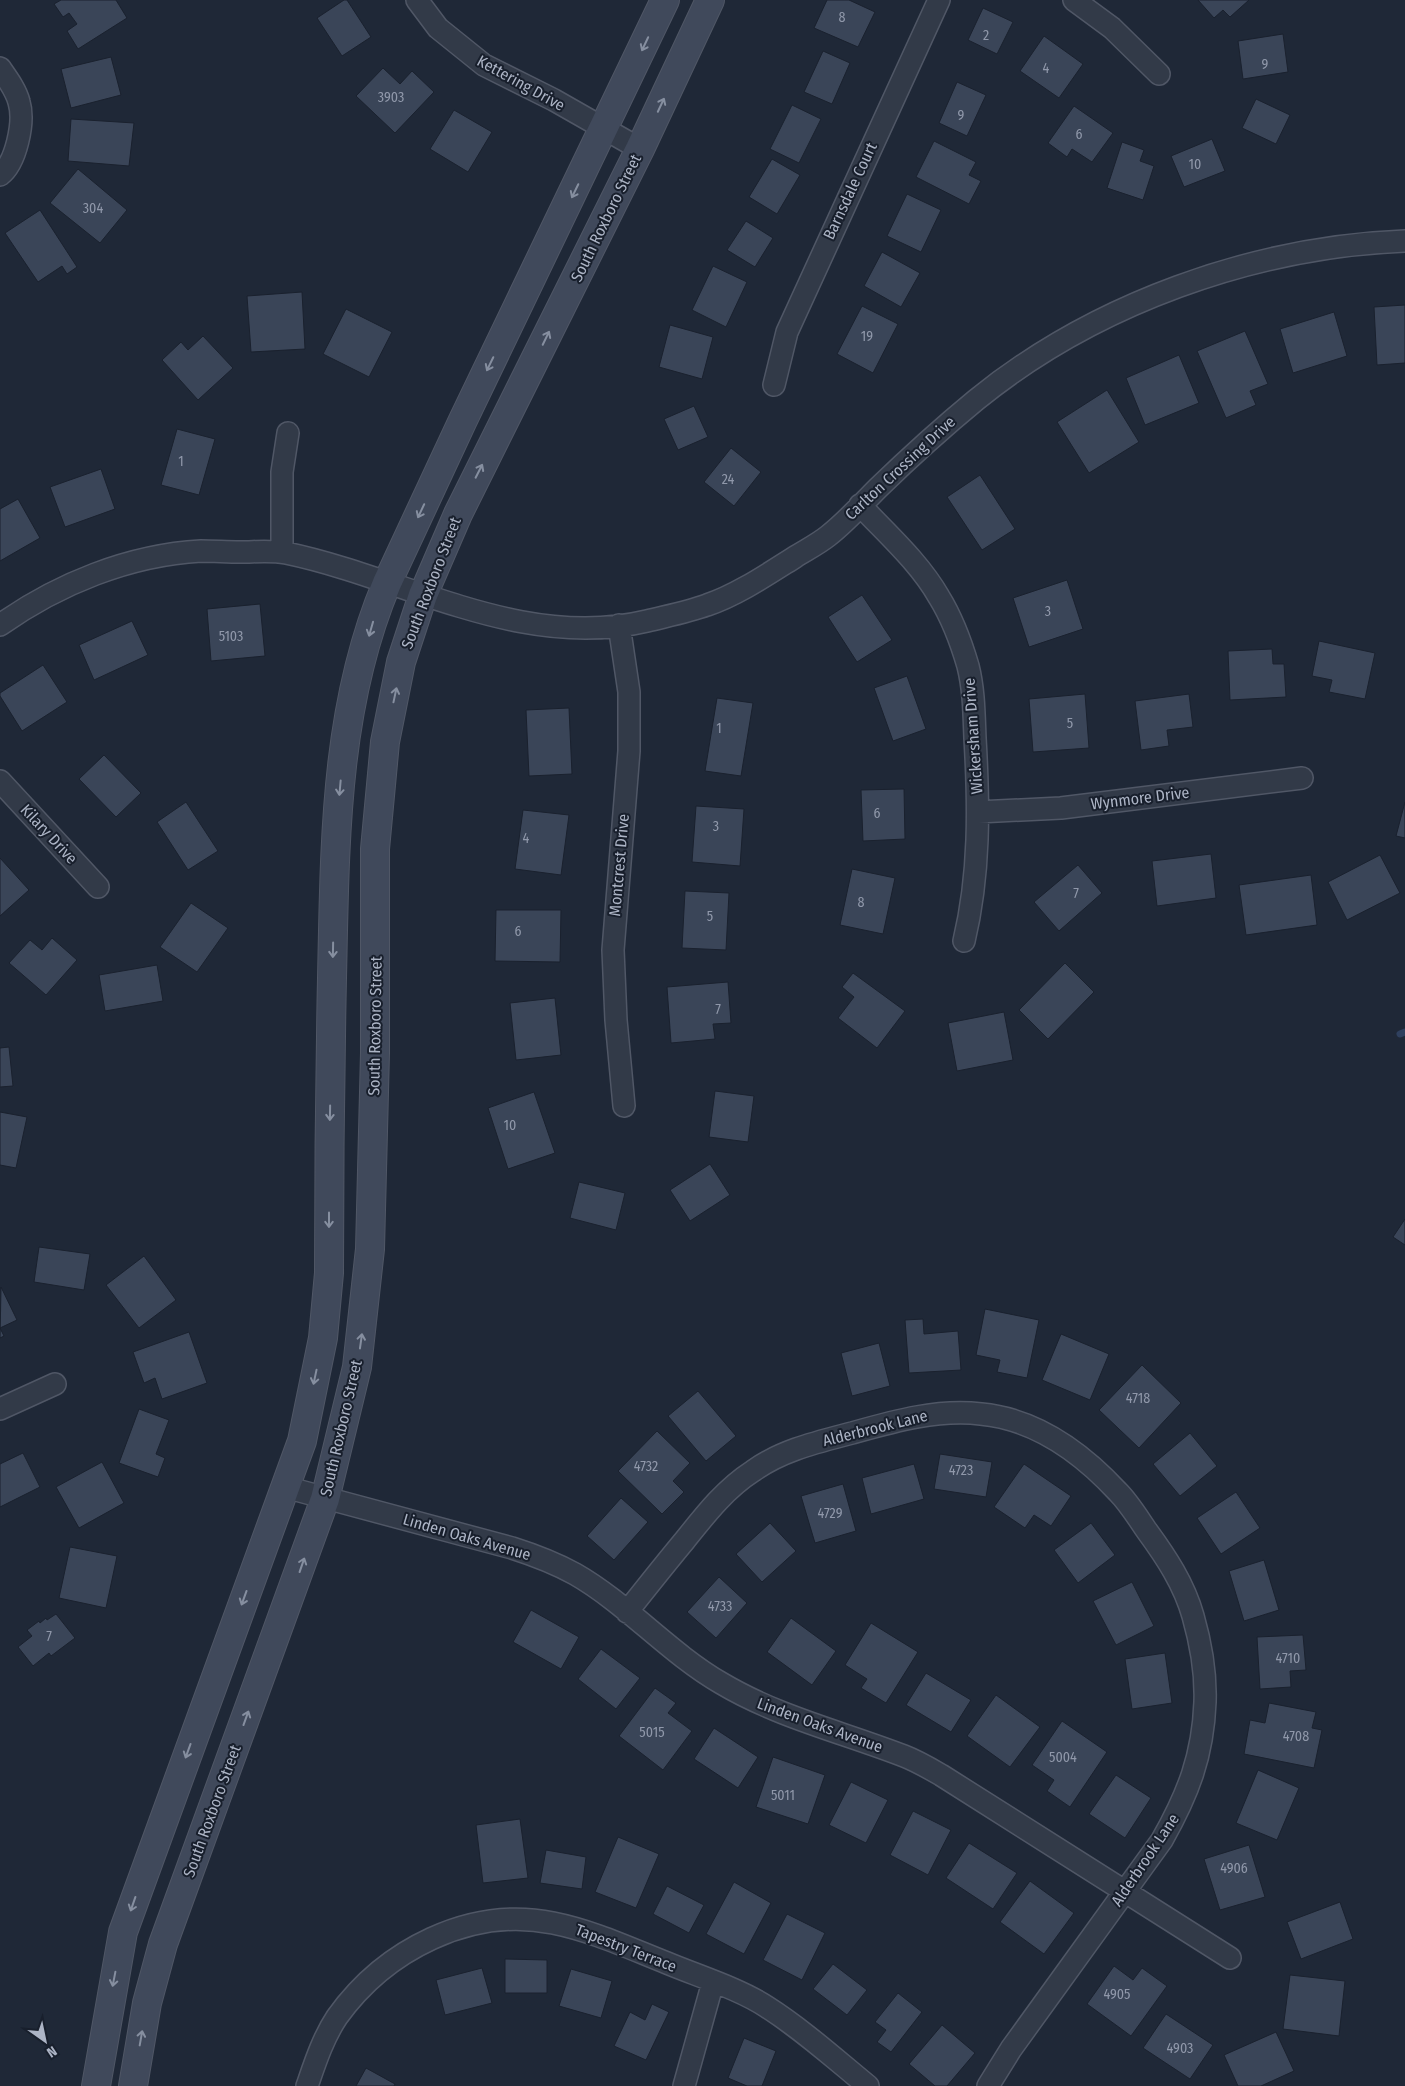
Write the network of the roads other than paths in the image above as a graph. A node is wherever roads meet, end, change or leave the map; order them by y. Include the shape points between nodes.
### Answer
1 (416, 0) edge
2 (666, 0) edge
3 (710, 0) edge
4 (939, 0) edge
5 (1074, 0) edge
6 (0, 68) edge
7 (1159, 74) dead end
8 (604, 130) junction
9 (640, 149) junction
10 (0, 175) edge
11 (1405, 241) edge
12 (774, 385) dead end
13 (288, 433) dead end
14 (860, 505) junction
15 (282, 552) junction
16 (388, 583) junction
17 (423, 595) junction
18 (0, 625) edge
19 (619, 625) junction
20 (1302, 778) dead end
21 (0, 782) edge
22 (978, 812) junction
23 (98, 886) dead end
24 (964, 941) dead end
25 (624, 1106) dead end
26 (55, 1384) dead end
27 (0, 1409) edge
28 (286, 1487) junction
29 (325, 1499) junction
30 (627, 1612) junction
31 (1125, 1891) junction
32 (1230, 1958) dead end
33 (713, 1982) junction
34 (96, 2086) edge
35 (132, 2086) edge
36 (307, 2086) edge
37 (684, 2086) edge
38 (868, 2086) edge
39 (988, 2086) edge

1 - 8 street, Kettering Drive via 438,28 484,66 554,100
2 -> 8 street
9 -> 3 street, South Roxboro Street
4 - 12 street, Barnsdale Court via 787,332
5 - 7 street via 1112,28
6 - 10 street via 20,103 20,140 6,171
8 - 9 street, Kettering Drive
8 -> 16 street
17 -> 9 street, South Roxboro Street via 458,514
11 - 14 street, Carlton Crossing Drive via 1321,250 1259,262 1148,299 1080,332 1025,364 931,437
13 - 15 street via 282,472
14 - 19 street, Carlton Crossing Drive via 828,536 760,579 709,605
14 - 22 street, Wickersham Drive via 919,568 939,596 956,630 972,692
15 - 16 street, Carlton Crossing Drive
15 - 18 street, Carlton Crossing Drive via 199,551 154,558 104,571 65,586
16 - 17 street, Carlton Crossing Drive
16 -> 28 street via 377,608 356,684 343,754 335,838 328,1272 323,1338 302,1441
17 - 19 street, Carlton Crossing Drive via 486,614 553,628 587,629
29 -> 17 street, South Roxboro Street via 357,1367 370,1249 375,1053 375,849 385,742 401,662
19 - 25 street, Montcrest Drive via 629,692 629,751 613,950
20 - 22 street, Wynmore Drive via 1061,808
21 - 23 street, Kilary Drive
22 - 24 street, Wickersham Drive via 975,879
26 - 27 street
28 - 29 street, Linden Oaks Avenue
28 -> 34 street via 123,1932
29 - 30 street, Linden Oaks Avenue via 542,1558 576,1575
35 -> 29 street, South Roxboro Street via 147,2003 163,1944
30 - 31 street, Linden Oaks Avenue via 678,1654 720,1682 782,1713 906,1756
30 - 31 street, Alderbrook Lane via 733,1485 785,1453 899,1420 943,1412 983,1414 1039,1430 1080,1456 1120,1493 1166,1556 1193,1614 1203,1661 1205,1700 1196,1766 1182,1804 1162,1840
31 - 32 street, Linden Oaks Avenue
31 - 39 street, Alderbrook Lane
33 - 36 street, Tapestry Terrace via 587,1931 552,1922 488,1922 445,1932 410,1948 379,1970 356,1992 328,2033
33 - 37 street
33 - 38 street, Tapestry Terrace via 766,2006

